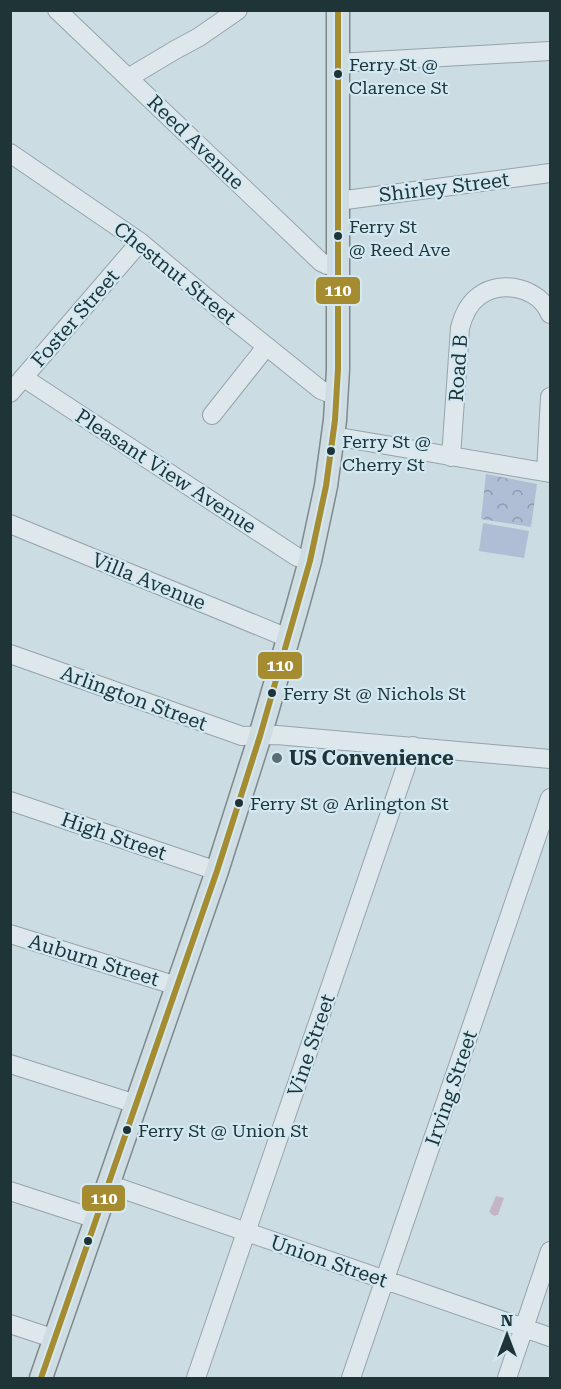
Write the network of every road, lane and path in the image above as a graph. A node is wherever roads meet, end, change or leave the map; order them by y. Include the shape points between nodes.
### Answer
1 (238, 10) edge
2 (338, 10) edge
3 (58, 11) edge
4 (550, 51) edge
5 (337, 63) junction
6 (128, 78) junction
7 (12, 157) edge
8 (550, 173) edge
9 (338, 201) junction
10 (140, 242) junction
11 (339, 267) junction
12 (550, 314) edge
13 (266, 347) junction
14 (24, 378) junction
15 (10, 393) edge
16 (337, 396) junction
17 (550, 398) edge
18 (212, 415) dead end
19 (333, 436) junction
20 (451, 457) junction
21 (548, 472) edge
22 (10, 524) edge
23 (310, 561) junction
24 (288, 638) junction
25 (10, 654) edge
26 (260, 736) junction
27 (413, 746) junction
28 (550, 759) edge
29 (550, 798) edge
30 (10, 801) edge
31 (217, 871) junction
32 (10, 934) edge
33 (177, 986) junction
34 (10, 1064) edge
35 (136, 1104) junction
36 (108, 1184) junction
37 (10, 1191) edge
38 (96, 1219) junction
39 (247, 1232) junction
40 (550, 1251) edge
41 (385, 1280) junction
42 (10, 1324) edge
43 (524, 1328) junction
44 (550, 1336) edge
45 (55, 1339) junction
46 (41, 1378) edge
47 (196, 1378) edge
48 (351, 1378) edge
49 (507, 1378) edge

1 - 6 street
2 - 5 main road
3 - 6 street, Reed Avenue
4 - 5 street
5 - 9 main road
6 - 11 street, Reed Avenue via 321,262
7 - 10 street, Chestnut Street
8 - 9 street, Shirley Street
9 - 11 main road
10 - 13 street, Chestnut Street
10 - 14 street, Foster Street
11 - 16 main road
12 - 20 street, Road B via 538,298 517,288 485,292 470,305 460,328
13 - 16 street, Chestnut Street via 321,390
13 - 18 street
14 - 15 street, Foster Street
14 - 23 street, Pleasant View Avenue via 297,557
16 - 19 main road
17 - 21 street
19 - 20 street
19 - 23 main road
20 - 21 street
22 - 24 street, Villa Avenue
23 - 24 main road
24 - 26 main road
25 - 26 street, Arlington Street via 240,736
26 - 27 street, Arlington Street
26 - 31 main road
27 - 28 street, Arlington Street
27 - 39 street, Vine Street
29 - 41 street, Irving Street
30 - 31 street, High Street
31 - 33 main road
32 - 33 street, Auburn Street
33 - 35 main road
34 - 35 street
35 - 36 main road
36 - 38 main road
36 - 39 street, Union Street
37 - 38 street
38 - 45 main road
39 - 41 street, Union Street
39 - 47 street, Vine Street
40 - 43 street
41 - 43 street, Union Street
41 - 48 street, Irving Street
42 - 45 street
43 - 44 street, Union Street
43 - 49 street
45 - 46 main road

